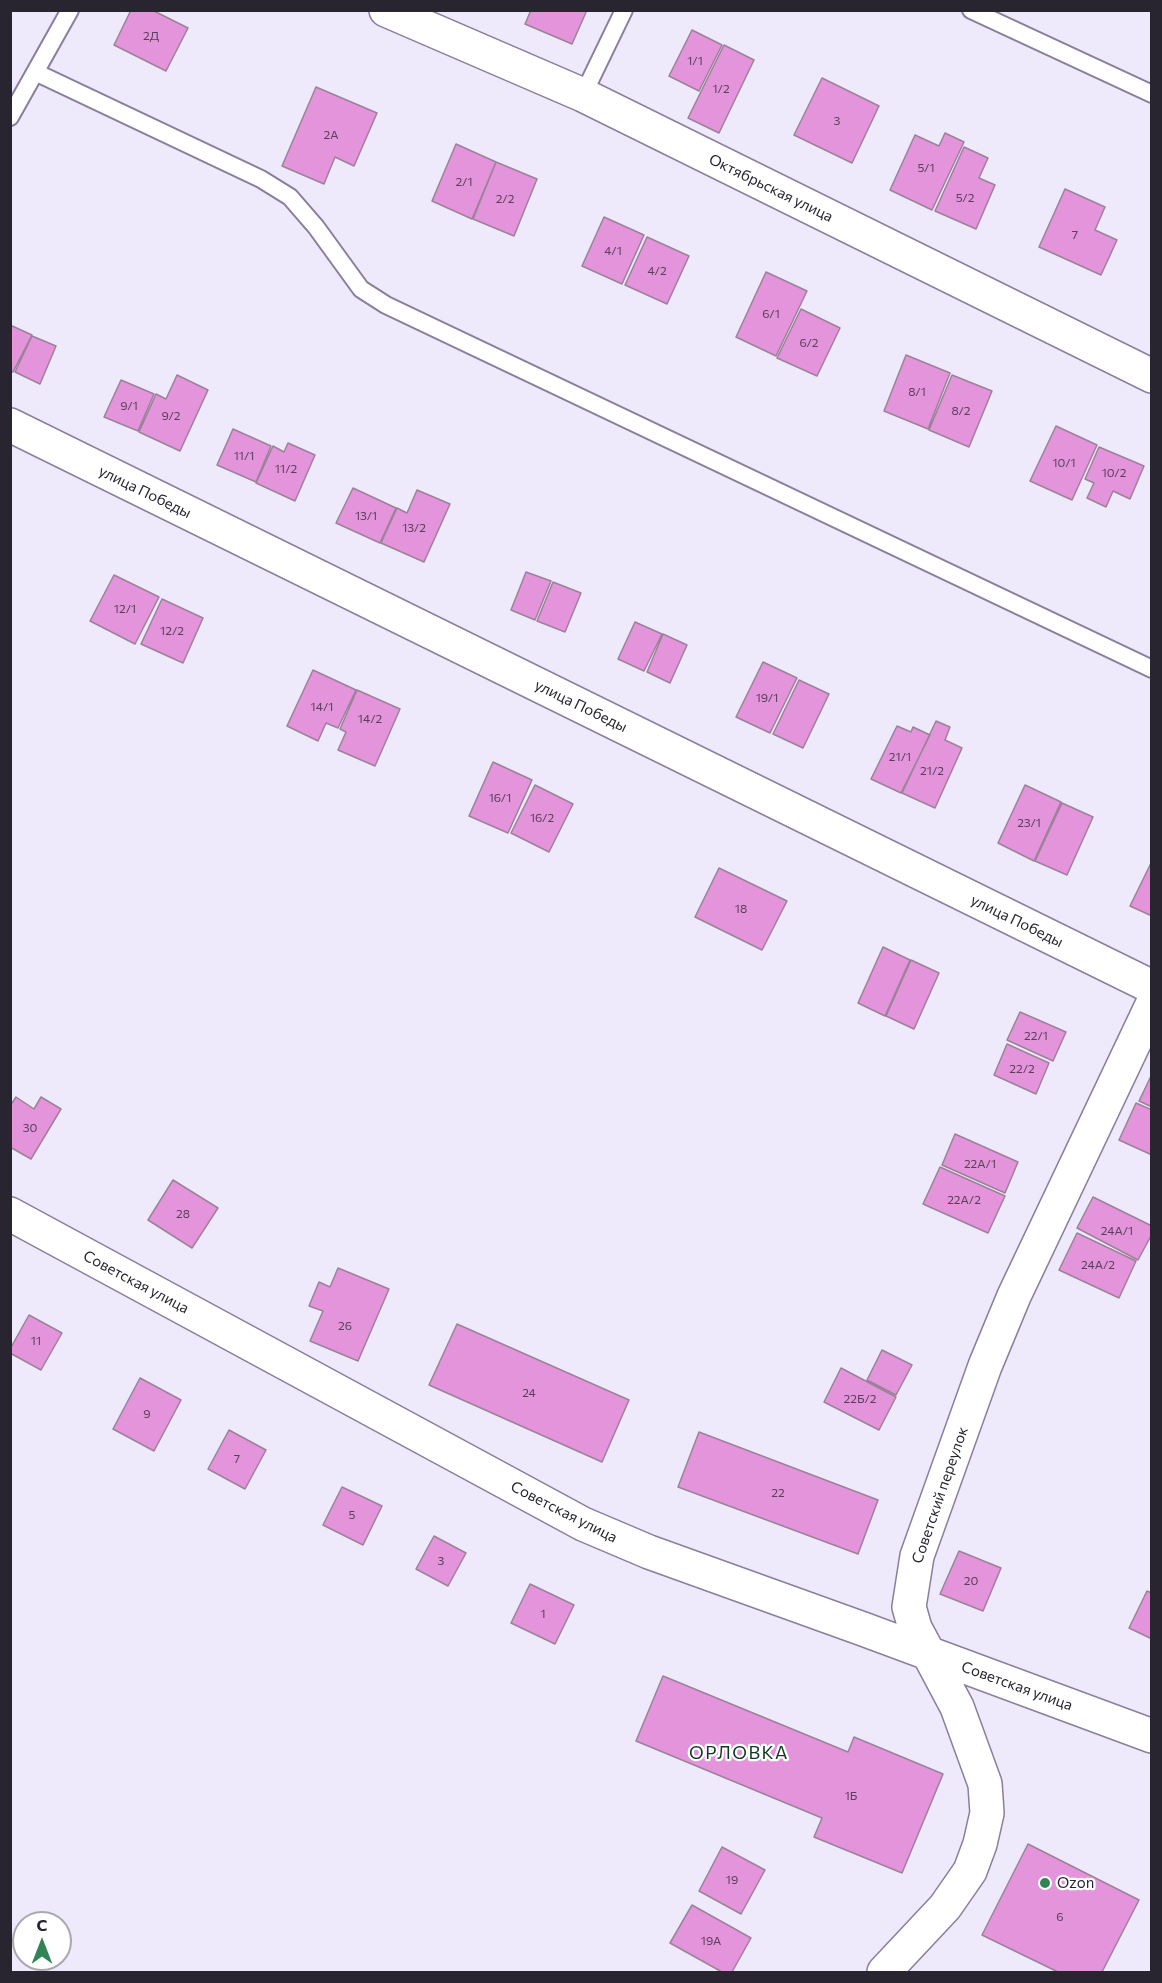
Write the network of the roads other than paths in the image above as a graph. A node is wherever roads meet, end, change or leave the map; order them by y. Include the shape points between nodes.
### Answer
1 (70, 10) edge
2 (386, 10) edge
3 (624, 10) edge
4 (971, 10) edge
5 (34, 72) junction
6 (1152, 94) edge
7 (583, 95) junction
8 (10, 117) edge
9 (1152, 376) edge
10 (10, 425) edge
11 (1152, 669) edge
12 (1152, 987) edge
13 (1152, 1005) edge
14 (10, 1214) edge
15 (928, 1653) junction
16 (1152, 1736) edge
17 (884, 1972) edge

1 - 5 lane
2 - 7 street, Октябрьская улица
3 - 7 lane
4 - 6 lane
5 - 8 lane
5 - 11 lane via 261,179 290,197 361,289 386,305
7 - 9 street, Октябрьская улица
10 - 12 street, улица Победы
13 - 15 street, Советский переулок via 1014,1296 917,1556 909,1607
14 - 15 street, Советская улица via 583,1524 649,1552
15 - 16 street, Советская улица
15 - 17 street, Советский переулок via 957,1707 985,1784 987,1813 970,1871 945,1907

